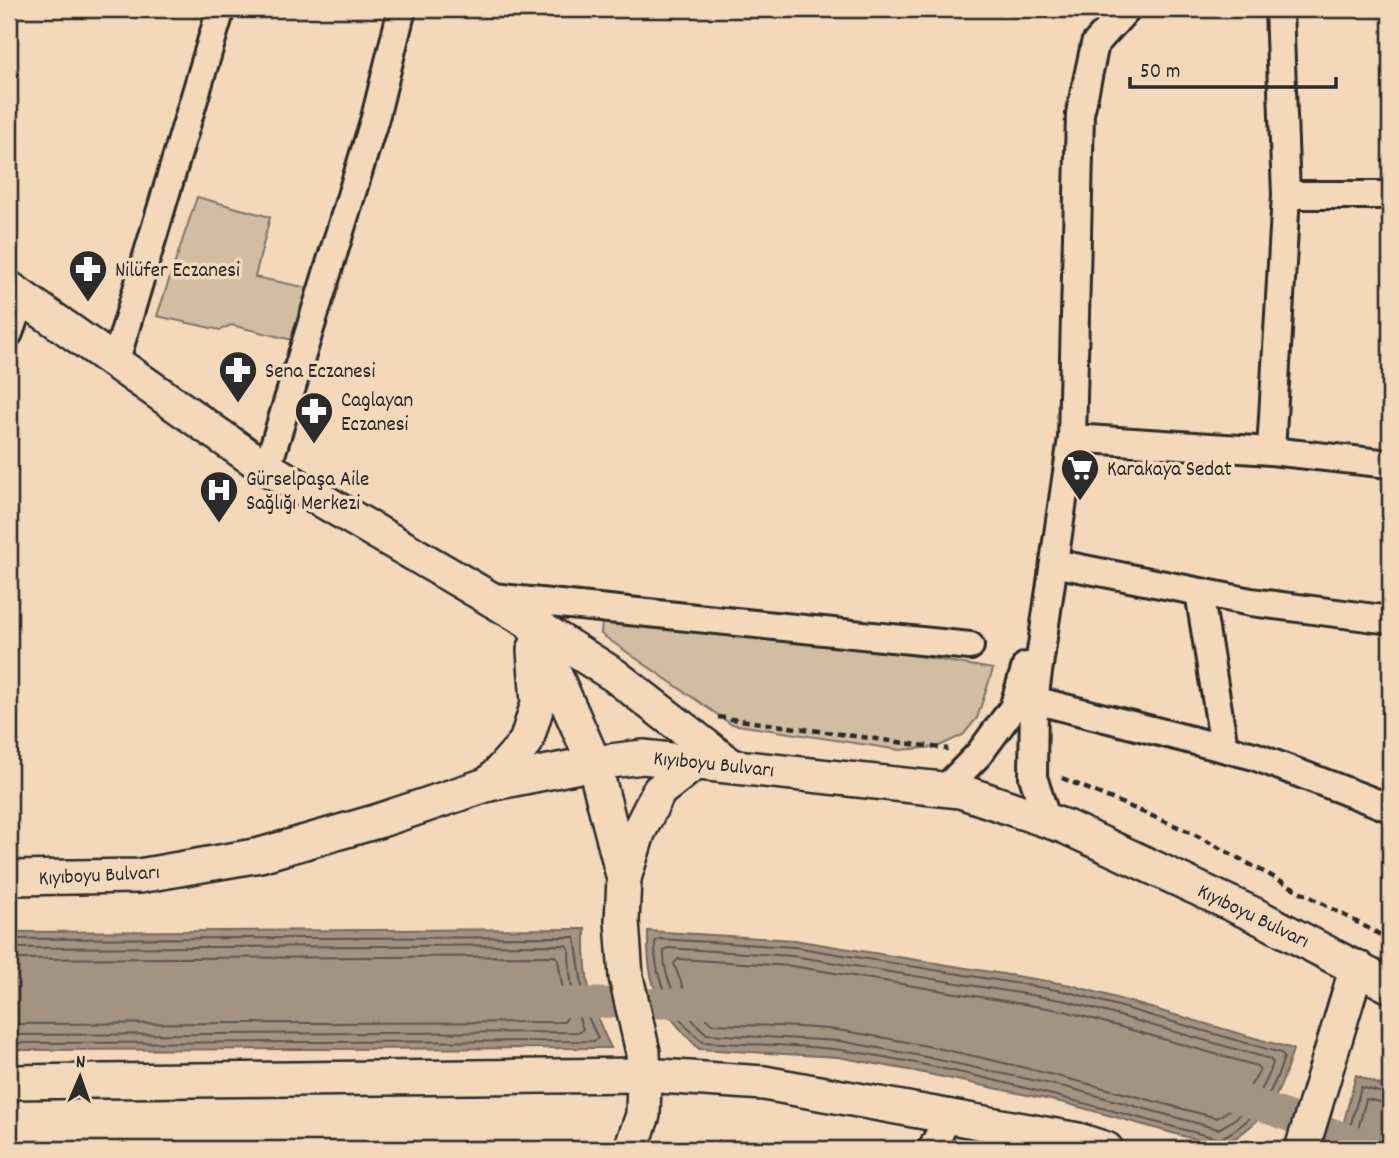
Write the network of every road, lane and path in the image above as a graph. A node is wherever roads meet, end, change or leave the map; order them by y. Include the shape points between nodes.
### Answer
1 (221, 9) edge
2 (402, 9) edge
3 (1127, 9) edge
4 (1279, 9) edge
5 (1286, 195) junction
6 (1390, 195) edge
7 (15, 292) edge
8 (9, 333) edge
9 (115, 363) junction
10 (1072, 438) junction
11 (1272, 451) junction
12 (1390, 464) edge
13 (267, 468) junction
14 (1054, 563) junction
15 (1199, 592) junction
16 (1049, 595) junction
17 (487, 597) junction
18 (1390, 620) edge
19 (532, 623) junction
20 (970, 646) dead end
21 (1034, 700) junction
22 (1224, 747) junction
23 (594, 763) junction
24 (713, 763) junction
25 (489, 784) junction
26 (944, 790) junction
27 (1390, 808) edge
28 (1047, 821) junction
29 (9, 878) edge
30 (624, 879) junction
31 (1357, 967) junction
32 (1390, 986) edge
33 (643, 1064) junction
34 (9, 1082) edge
35 (643, 1115) junction
36 (948, 1116) junction
37 (631, 1149) edge
38 (660, 1149) edge
39 (932, 1149) edge
40 (1106, 1149) edge
41 (1302, 1149) edge

1 - 9 street
2 - 13 street via 375,118
3 - 10 street via 1095,44 1080,114
4 - 5 street
5 - 6 street
5 - 11 street
7 - 8 street
7 - 9 main road
9 - 13 main road
10 - 11 street
10 - 14 street
11 - 12 street
13 - 17 main road
14 - 15 street
14 - 16 street
15 - 18 street
15 - 22 street
16 - 21 street
16 - 26 street via 1013,708 979,754
17 - 19 main road
17 - 20 street
19 - 23 main road
19 - 24 main road via 614,675
19 - 25 main road via 538,703 526,742
21 - 22 street
21 - 28 street via 1033,777
22 - 27 street
23 - 24 main road, Kıyıboyu Bulvarı via 643,757
23 - 25 main road, Kıyıboyu Bulvarı
23 - 30 main road
24 - 26 main road, Kıyıboyu Bulvarı
24 - 30 main road via 659,791 638,833
25 - 29 main road, Kıyıboyu Bulvarı via 260,855 139,876
26 - 28 main road, Kıyıboyu Bulvarı
28 - 31 main road, Kıyıboyu Bulvarı via 1255,915
30 - 33 main road via 626,977
31 - 32 main road, Kıyıboyu Bulvarı
31 - 41 main road
33 - 34 main road
33 - 35 main road
33 - 36 main road
35 - 37 main road
35 - 38 main road
36 - 39 street
36 - 40 main road

